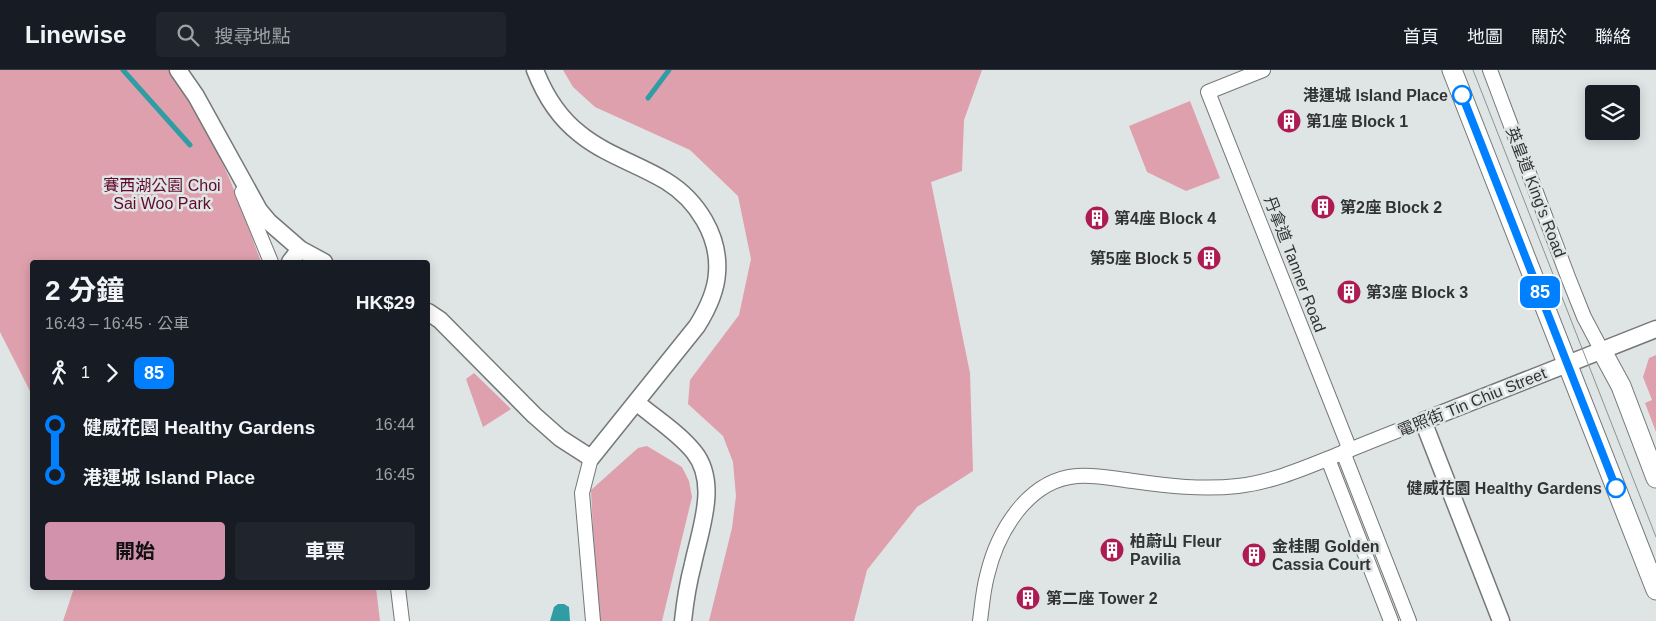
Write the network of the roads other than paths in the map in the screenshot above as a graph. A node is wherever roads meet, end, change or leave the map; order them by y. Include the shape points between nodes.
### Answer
1 (178, 70) edge
2 (535, 70) edge
3 (1263, 70) edge
4 (1452, 70) edge
5 (1490, 70) edge
6 (223, 148) junction
7 (295, 256) edge
8 (271, 260) edge
9 (314, 260) edge
10 (430, 313) edge
11 (1656, 329) edge
12 (1602, 351) junction
13 (1568, 364) junction
14 (636, 402) junction
15 (1423, 421) junction
16 (1346, 451) junction
17 (591, 458) junction
18 (1328, 459) junction
19 (1656, 478) edge
20 (398, 590) edge
21 (1656, 590) edge
22 (402, 621) edge
23 (593, 621) edge
24 (683, 621) edge
25 (980, 621) edge
26 (1391, 621) edge
27 (1409, 621) edge
28 (1501, 621) edge

1 - 6 street via 196,96
2 - 14 street via 546,96 570,126 595,145 654,174 681,192 702,215 714,243 717,273 704,314 698,326
3 - 16 street, 丹拿道 Tanner Road via 1208,92
4 - 13 main road, 英皇道 King's Road
5 - 12 street, 英皇道 King's Road via 1584,318
6 - 7 street via 259,210
6 - 8 street
7 - 9 street
10 - 17 street via 534,415 560,438
11 - 12 street, 電照街 Tin Chiu Street
12 - 13 street, 電照街 Tin Chiu Street
12 - 19 main road, 英皇道 King's Road via 1621,386
13 - 15 street, 電照街 Tin Chiu Street
13 - 21 main road, 英皇道 King's Road
14 - 17 street
14 - 24 street via 689,447 698,459 706,482 704,512
15 - 16 street, 電照街 Tin Chiu Street
15 - 28 street
16 - 18 street, 電照街 Tin Chiu Street
16 - 27 street, 丹拿道 Tanner Road
17 - 23 street via 582,493
18 - 25 street, 電照街 Tin Chiu Street via 1262,482 1218,488 1094,476 1057,480 1025,500 1010,522 996,548 987,576
18 - 26 street
20 - 22 street

